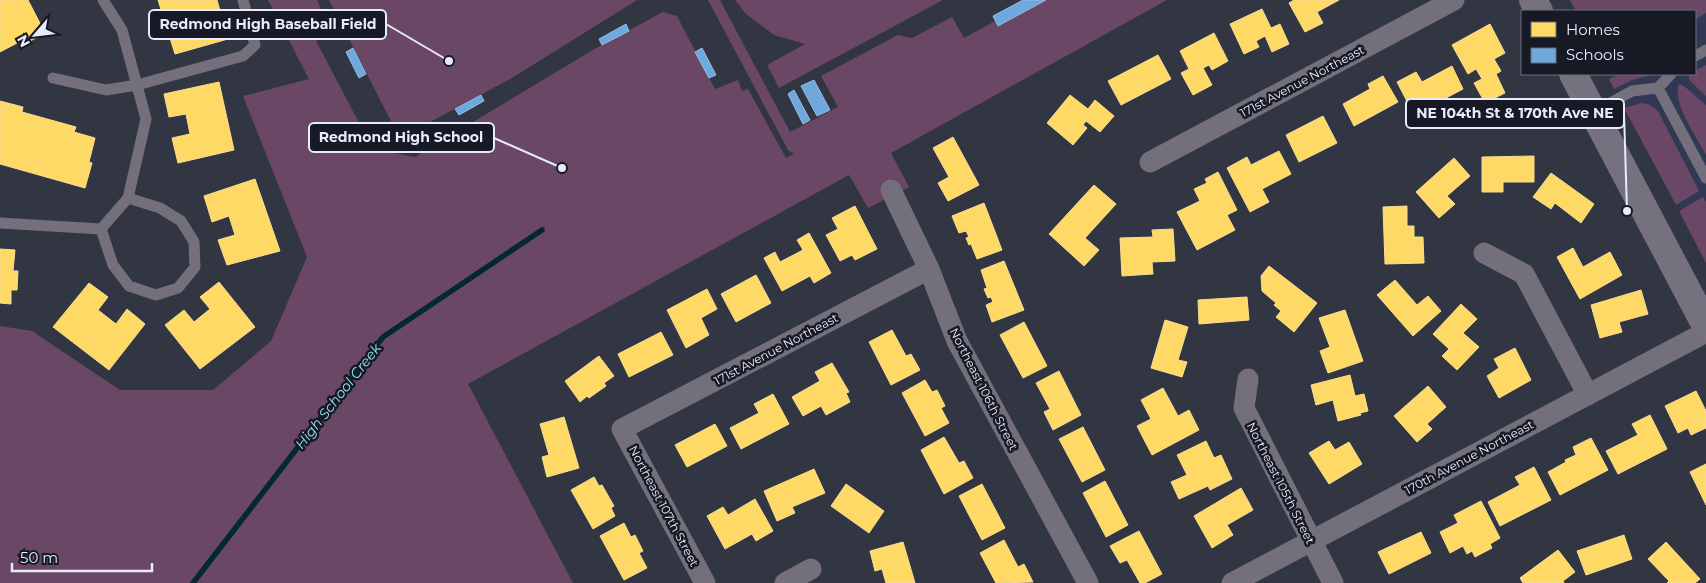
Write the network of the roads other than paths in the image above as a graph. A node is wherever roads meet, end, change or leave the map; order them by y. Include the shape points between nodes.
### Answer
1 (103, 0) edge
2 (243, 0) edge
3 (1454, 0) edge
4 (1574, 75) edge
5 (1670, 75) edge
6 (53, 78) dead end
7 (137, 86) junction
8 (1658, 88) junction
9 (1594, 112) junction
10 (1150, 162) dead end
11 (1706, 178) edge
12 (891, 190) dead end
13 (128, 198) junction
14 (0, 223) edge
15 (101, 229) junction
16 (1484, 253) dead end
17 (929, 269) junction
18 (1706, 326) edge
19 (1706, 332) edge
20 (1248, 379) dead end
21 (1588, 394) junction
22 (622, 429) joint
23 (1310, 540) junction
24 (812, 569) dead end
25 (705, 583) edge
26 (785, 583) edge
27 (1088, 583) edge
28 (1232, 583) edge
29 (1333, 583) edge

1 - 7 lane via 122,30
2 - 7 lane via 255,44 243,56
3 - 10 street, 171st Avenue Northeast
4 - 9 street
5 - 8 lane
6 - 7 lane via 106,90
7 - 13 lane via 146,119
8 - 9 lane via 1632,92
8 - 11 lane
9 - 18 street
12 - 17 street, Northeast 106th Street
13 - 15 lane
13 - 15 lane via 160,208 182,221 194,242 195,267 178,288 156,295 128,286 113,265
14 - 15 lane
16 - 21 street via 1524,274
17 - 22 street, 171st Avenue Northeast
17 - 27 street, Northeast 106th Street via 957,342
19 - 21 street, 170th Avenue Northeast
20 - 23 street, Northeast 105th Street via 1244,408
21 - 23 street, 170th Avenue Northeast
22 - 25 street, Northeast 107th Street
23 - 28 street, 170th Avenue Northeast
23 - 29 street, Northeast 105th Street
24 - 26 street

